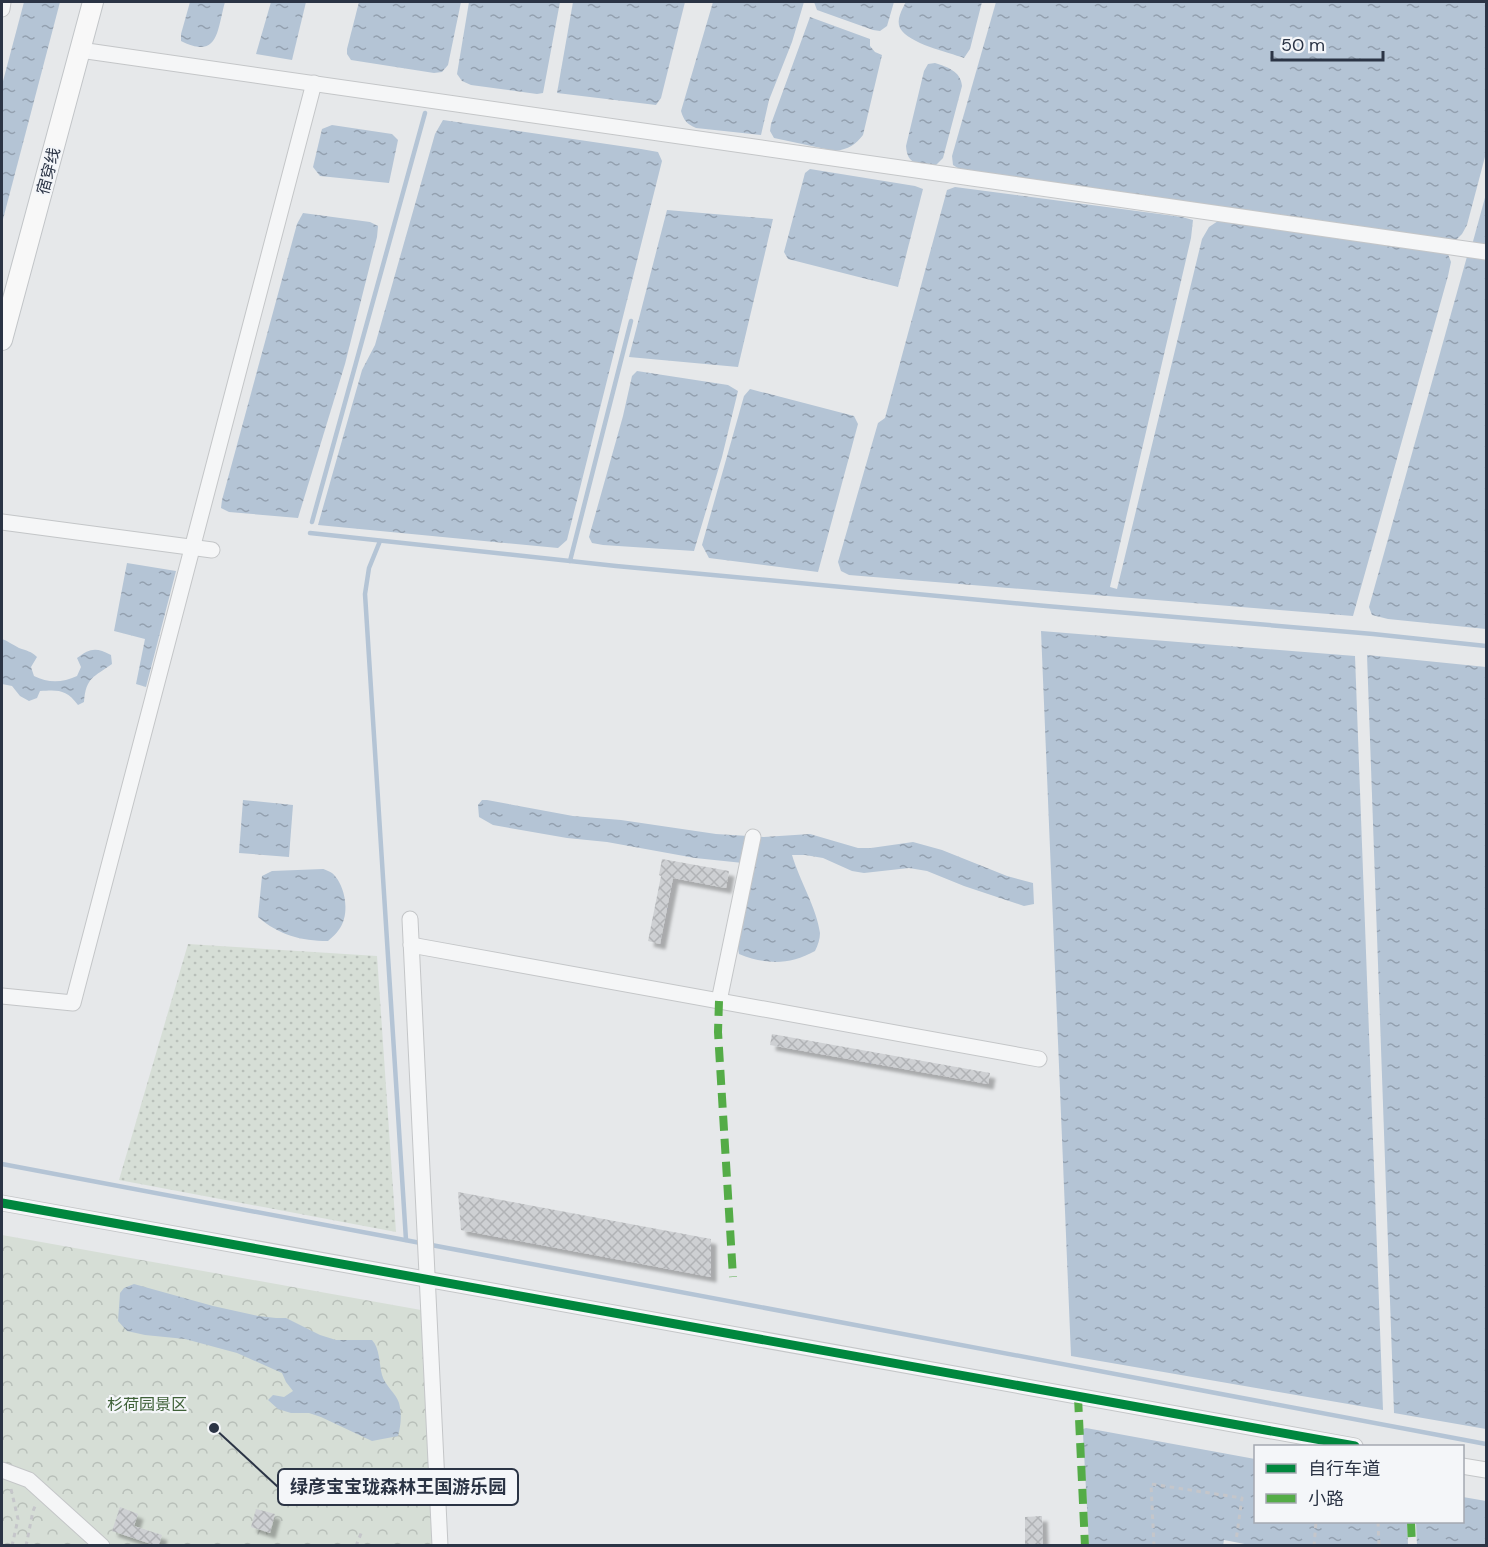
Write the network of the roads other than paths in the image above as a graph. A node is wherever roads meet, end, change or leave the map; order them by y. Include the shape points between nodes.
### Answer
1 (3, 2) edge
2 (93, 2) edge
3 (2, 9) edge
4 (80, 50) junction
5 (314, 83) junction
6 (1486, 252) edge
7 (2, 340) edge
8 (2, 522) edge
9 (192, 547) junction
10 (212, 550) dead end
11 (753, 837) dead end
12 (410, 919) dead end
13 (411, 945) junction
14 (2, 996) edge
15 (719, 1001) junction
16 (1039, 1059) dead end
17 (2, 1203) edge
18 (426, 1280) junction
19 (1349, 1445) edge
20 (1464, 1466) edge
21 (3, 1470) edge
22 (1486, 1470) edge
23 (102, 1545) edge
24 (440, 1545) edge

1 - 3 street
2 - 4 main road, 宿穿线
4 - 5 street
4 - 7 main road, 宿穿线
5 - 6 street
5 - 9 street
8 - 9 street
9 - 10 street
9 - 14 street via 73,1003
11 - 15 street
12 - 13 street
13 - 15 street
13 - 18 street
15 - 16 street
17 - 18 street
18 - 19 street
18 - 24 street
20 - 22 street
21 - 23 street via 29,1480

